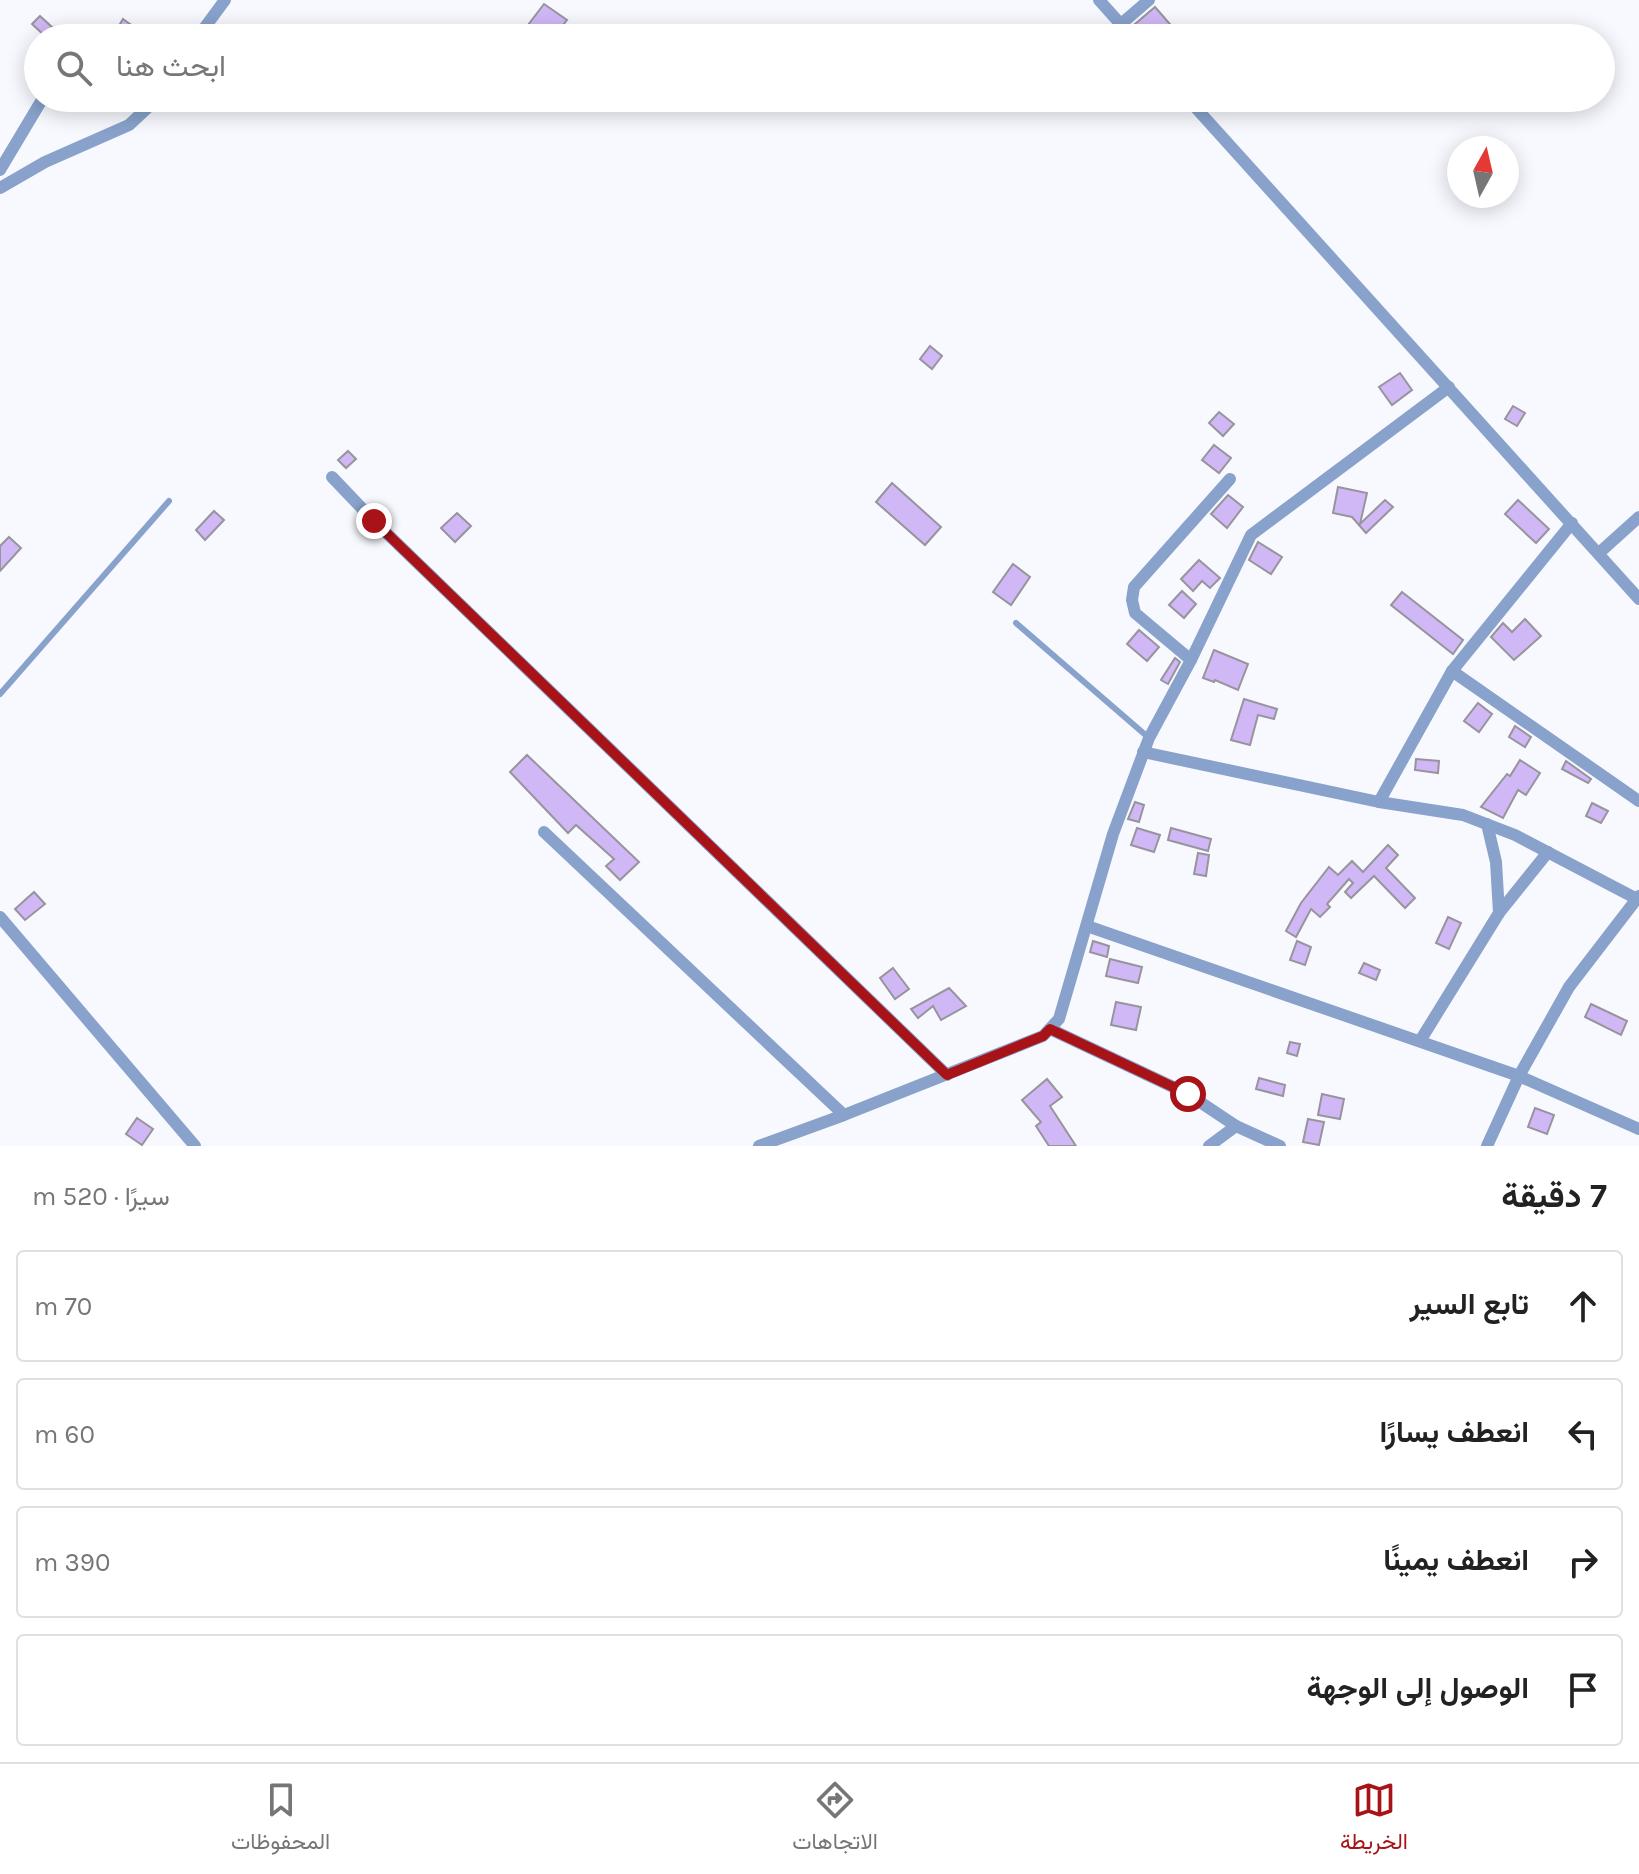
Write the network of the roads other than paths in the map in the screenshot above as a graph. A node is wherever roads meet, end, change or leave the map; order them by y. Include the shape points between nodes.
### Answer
1 (225, 0) edge
2 (1099, 0) edge
3 (1149, 0) edge
4 (207, 24) edge
5 (1121, 24) joint
6 (35, 112) edge
7 (143, 112) edge
8 (1200, 112) edge
9 (0, 170) edge
10 (0, 188) edge
11 (1449, 387) junction
12 (332, 477) dead end
13 (1230, 479) dead end
14 (169, 501) dead end
15 (1639, 517) edge
16 (1572, 523) junction
17 (1599, 553) junction
18 (1639, 599) edge
19 (1016, 623) dead end
20 (1191, 660) junction
21 (1452, 671) junction
22 (0, 694) edge
23 (1149, 738) junction
24 (1143, 752) junction
25 (1639, 801) edge
26 (1379, 802) junction
27 (1487, 824) junction
28 (544, 832) dead end
29 (1548, 852) junction
30 (1638, 898) edge
31 (1499, 913) junction
32 (0, 917) edge
33 (1087, 926) junction
34 (1050, 1029) junction
35 (1420, 1041) junction
36 (947, 1075) junction
37 (1519, 1076) junction
38 (844, 1115) junction
39 (1236, 1126) junction
40 (1639, 1129) edge
41 (195, 1146) edge
42 (761, 1146) edge
43 (1209, 1146) edge
44 (1280, 1146) edge
45 (1487, 1146) edge

1 - 4 street
2 - 5 street
3 - 5 street
6 - 9 street
7 - 10 street via 129,125
8 - 11 street
11 - 16 street
11 - 20 street via 1251,535
12 - 36 street
13 - 20 street via 1134,587 1135,613
14 - 22 lane
15 - 17 street
16 - 17 street
16 - 21 street
17 - 18 street
19 - 23 lane
20 - 23 street
21 - 25 street
21 - 26 street
23 - 24 street
24 - 26 street
24 - 33 street
26 - 27 street via 1463,815
27 - 29 street
27 - 31 street
28 - 38 street
29 - 30 street
29 - 31 street
30 - 37 street via 1569,987
31 - 35 street
32 - 41 street
33 - 34 street via 1059,1019
33 - 35 street
34 - 36 street
34 - 39 street via 1188,1094
35 - 37 street
36 - 38 street
37 - 40 street
37 - 45 street
38 - 42 street
39 - 43 street
39 - 44 street

